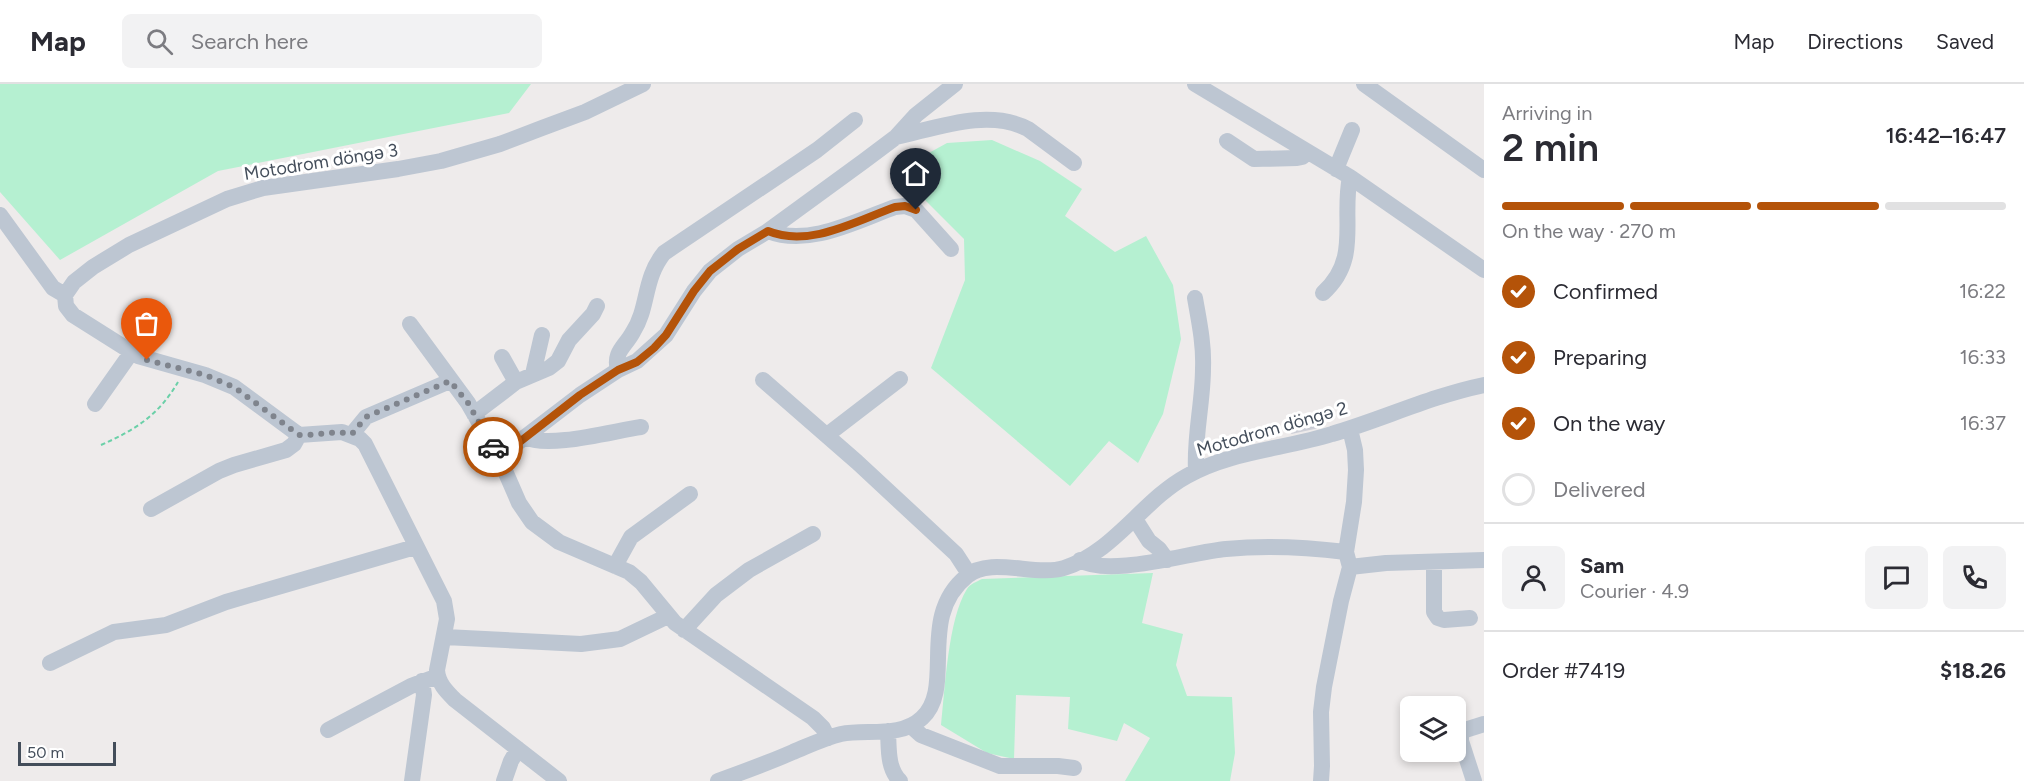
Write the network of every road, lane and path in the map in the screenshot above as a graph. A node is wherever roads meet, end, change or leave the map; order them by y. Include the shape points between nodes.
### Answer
1 (643, 84) edge
2 (955, 84) edge
3 (1196, 84) edge
4 (1364, 84) edge
5 (610, 92) edge
6 (855, 120) dead end
7 (1352, 130) dead end
8 (896, 137) junction
9 (1227, 141) dead end
10 (1308, 152) junction
11 (1074, 163) dead end
12 (1484, 170) edge
13 (1343, 173) junction
14 (0, 215) edge
15 (768, 231) junction
16 (951, 249) dead end
17 (1484, 270) edge
18 (1323, 293) dead end
19 (65, 295) junction
20 (1195, 298) dead end
21 (597, 306) dead end
22 (410, 324) dead end
23 (542, 335) dead end
24 (131, 353) junction
25 (502, 357) dead end
26 (185, 369) junction
27 (618, 370) junction
28 (533, 374) junction
29 (900, 379) dead end
30 (763, 380) dead end
31 (450, 381) junction
32 (516, 382) junction
33 (1484, 385) edge
34 (95, 404) dead end
35 (474, 414) junction
36 (641, 427) dead end
37 (1350, 429) junction
38 (352, 434) junction
39 (299, 435) junction
40 (827, 435) junction
41 (525, 437) junction
42 (101, 445) dead end
43 (499, 458) junction
44 (1196, 471) junction
45 (690, 494) dead end
46 (151, 510) dead end
47 (1135, 519) junction
48 (813, 534) dead end
49 (415, 547) junction
50 (1080, 560) junction
51 (1167, 560) junction
52 (1348, 560) junction
53 (1484, 560) edge
54 (1434, 563) junction
55 (615, 566) junction
56 (969, 574) junction
57 (668, 616) junction
58 (1470, 618) dead end
59 (684, 630) junction
60 (445, 637) junction
61 (50, 663) dead end
62 (430, 679) junction
63 (1484, 724) edge
64 (911, 726) junction
65 (328, 730) dead end
66 (888, 731) junction
67 (828, 738) junction
68 (518, 749) junction
69 (1074, 768) dead end
70 (412, 781) edge
71 (504, 781) edge
72 (559, 781) edge
73 (718, 781) edge
74 (900, 781) edge
75 (1321, 781) edge
76 (1474, 781) edge

1 - 5 street, Motodrom döngə 3
2 - 8 street via 916,115
3 - 10 street
4 - 12 street
5 - 19 street, Motodrom döngə 3 via 585,112 441,161 263,188 227,198 129,245 93,267
6 - 27 street via 664,253 649,280 634,332 617,354
7 - 13 street
8 - 11 street via 991,119 1020,124
8 - 15 street
9 - 10 street via 1261,160 1297,158
10 - 13 street
13 - 17 street
13 - 18 street via 1348,239 1335,282
14 - 19 street via 53,288
15 - 16 street via 791,237 823,233 905,206 916,210
15 - 27 street via 710,271 666,335 637,362
19 - 24 street via 66,306 73,315
20 - 44 street via 1204,369
21 - 28 street via 569,340 558,361
22 - 31 street
23 - 28 street
24 - 26 street
24 - 34 street
25 - 32 street
26 - 39 street via 234,387
26 - 42 path via 157,411 129,432
27 - 41 street
28 - 32 street
29 - 40 street
30 - 40 street
31 - 35 street
31 - 38 street via 366,417
32 - 35 street
33 - 37 street, Motodrom döngə 2 via 1425,400
35 - 43 street
36 - 41 street via 551,442
37 - 44 street, Motodrom döngə 2
37 - 52 street via 1356,470
38 - 39 street
38 - 49 street via 365,444
39 - 46 street via 286,450 219,471
40 - 56 street via 956,554
41 - 43 street
43 - 55 street via 532,522 559,542
44 - 47 street, Motodrom döngə 2 via 1169,488
45 - 55 street via 631,537
47 - 50 street, Motodrom döngə 2
47 - 51 street
48 - 59 street via 749,570 716,596
49 - 60 street via 446,608
49 - 61 street via 226,602 166,625 114,632
50 - 51 street via 1097,566
50 - 56 street, Motodrom döngə 2 via 1047,570 989,568
51 - 52 street via 1263,546 1313,548
52 - 54 street
52 - 75 street via 1324,687
53 - 54 street
54 - 58 street via 1434,612 1444,620
55 - 57 street via 641,582
56 - 64 street via 947,599 941,617 934,701
57 - 59 street
57 - 60 street via 620,639 581,644
59 - 67 street via 813,717
60 - 62 street
62 - 65 street
62 - 68 street
62 - 70 street via 424,695
63 - 76 street via 1461,733
64 - 66 street
64 - 69 street via 921,735 1000,766
66 - 67 street via 853,732
66 - 74 street via 890,765
67 - 73 street
68 - 71 street
68 - 72 street

